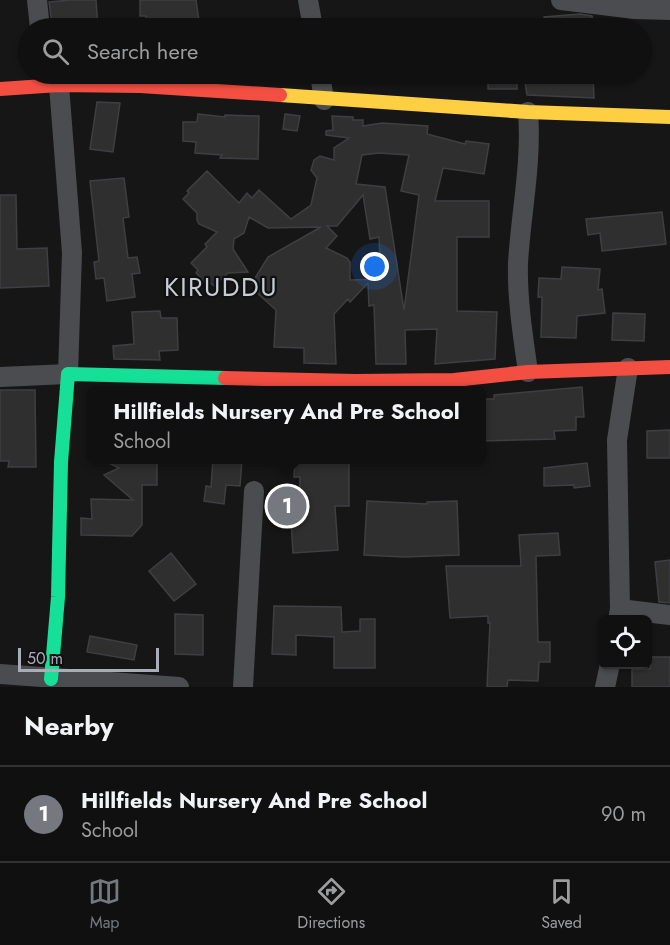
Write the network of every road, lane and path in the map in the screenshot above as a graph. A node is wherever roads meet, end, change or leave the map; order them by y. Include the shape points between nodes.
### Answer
1 (37, 0) edge
2 (308, 0) edge
3 (561, 0) edge
4 (670, 10) edge
5 (39, 18) edge
6 (311, 18) edge
7 (31, 84) edge
8 (50, 84) edge
9 (104, 84) edge
10 (322, 84) edge
11 (0, 89) edge
12 (324, 100) junction
13 (528, 112) junction
14 (670, 117) edge
15 (670, 367) edge
16 (628, 368) junction
17 (528, 372) junction
18 (68, 374) junction
19 (0, 377) edge
20 (254, 491) dead end
21 (620, 614) edge
22 (670, 615) edge
23 (609, 669) edge
24 (0, 674) edge
25 (51, 679) junction
26 (179, 687) edge
27 (243, 687) edge
28 (605, 687) edge

1 - 5 street
2 - 6 street
3 - 4 street
7 - 11 street
8 - 18 street via 72,253
9 - 12 street
10 - 12 street
12 - 13 street
13 - 14 street
13 - 17 street via 528,169 518,265
15 - 16 street
16 - 17 street
16 - 21 street via 617,440
17 - 18 street via 454,380 355,381
18 - 19 street
18 - 25 street
20 - 27 street
21 - 22 street
23 - 28 street
24 - 25 street
25 - 26 street

